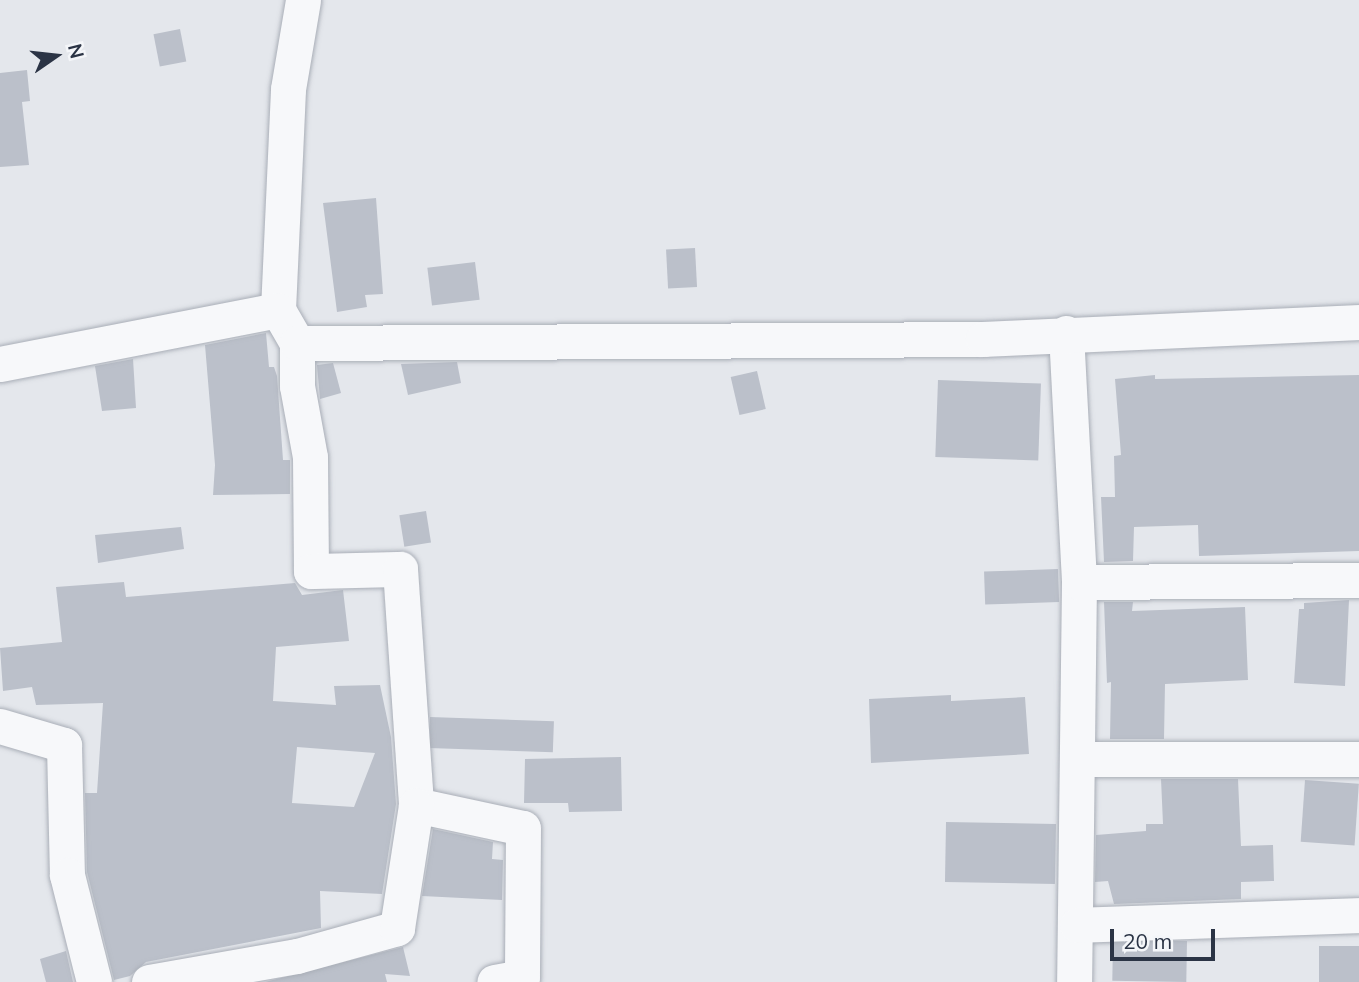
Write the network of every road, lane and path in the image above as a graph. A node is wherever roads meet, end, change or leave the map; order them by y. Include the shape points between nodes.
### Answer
1 (303, 0) edge
2 (278, 310) junction
3 (1359, 321) edge
4 (1066, 333) junction
5 (297, 343) junction
6 (0, 364) edge
7 (1359, 580) edge
8 (1079, 582) junction
9 (0, 726) edge
10 (1079, 759) junction
11 (1359, 759) edge
12 (416, 805) junction
13 (1359, 915) edge
14 (1077, 925) junction
15 (94, 982) edge
16 (149, 982) edge
17 (494, 982) edge
18 (1074, 982) edge

1 - 2 street via 288,89
2 - 5 street
2 - 6 street
3 - 4 street
4 - 5 street via 969,339
4 - 8 street
5 - 12 street via 297,386 310,457 311,572 400,569
7 - 8 street
8 - 10 street
9 - 15 street via 64,745 67,875
10 - 11 street
10 - 14 street
12 - 16 street via 397,929 297,956
12 - 17 street via 523,828 522,977
13 - 14 street
14 - 18 street

